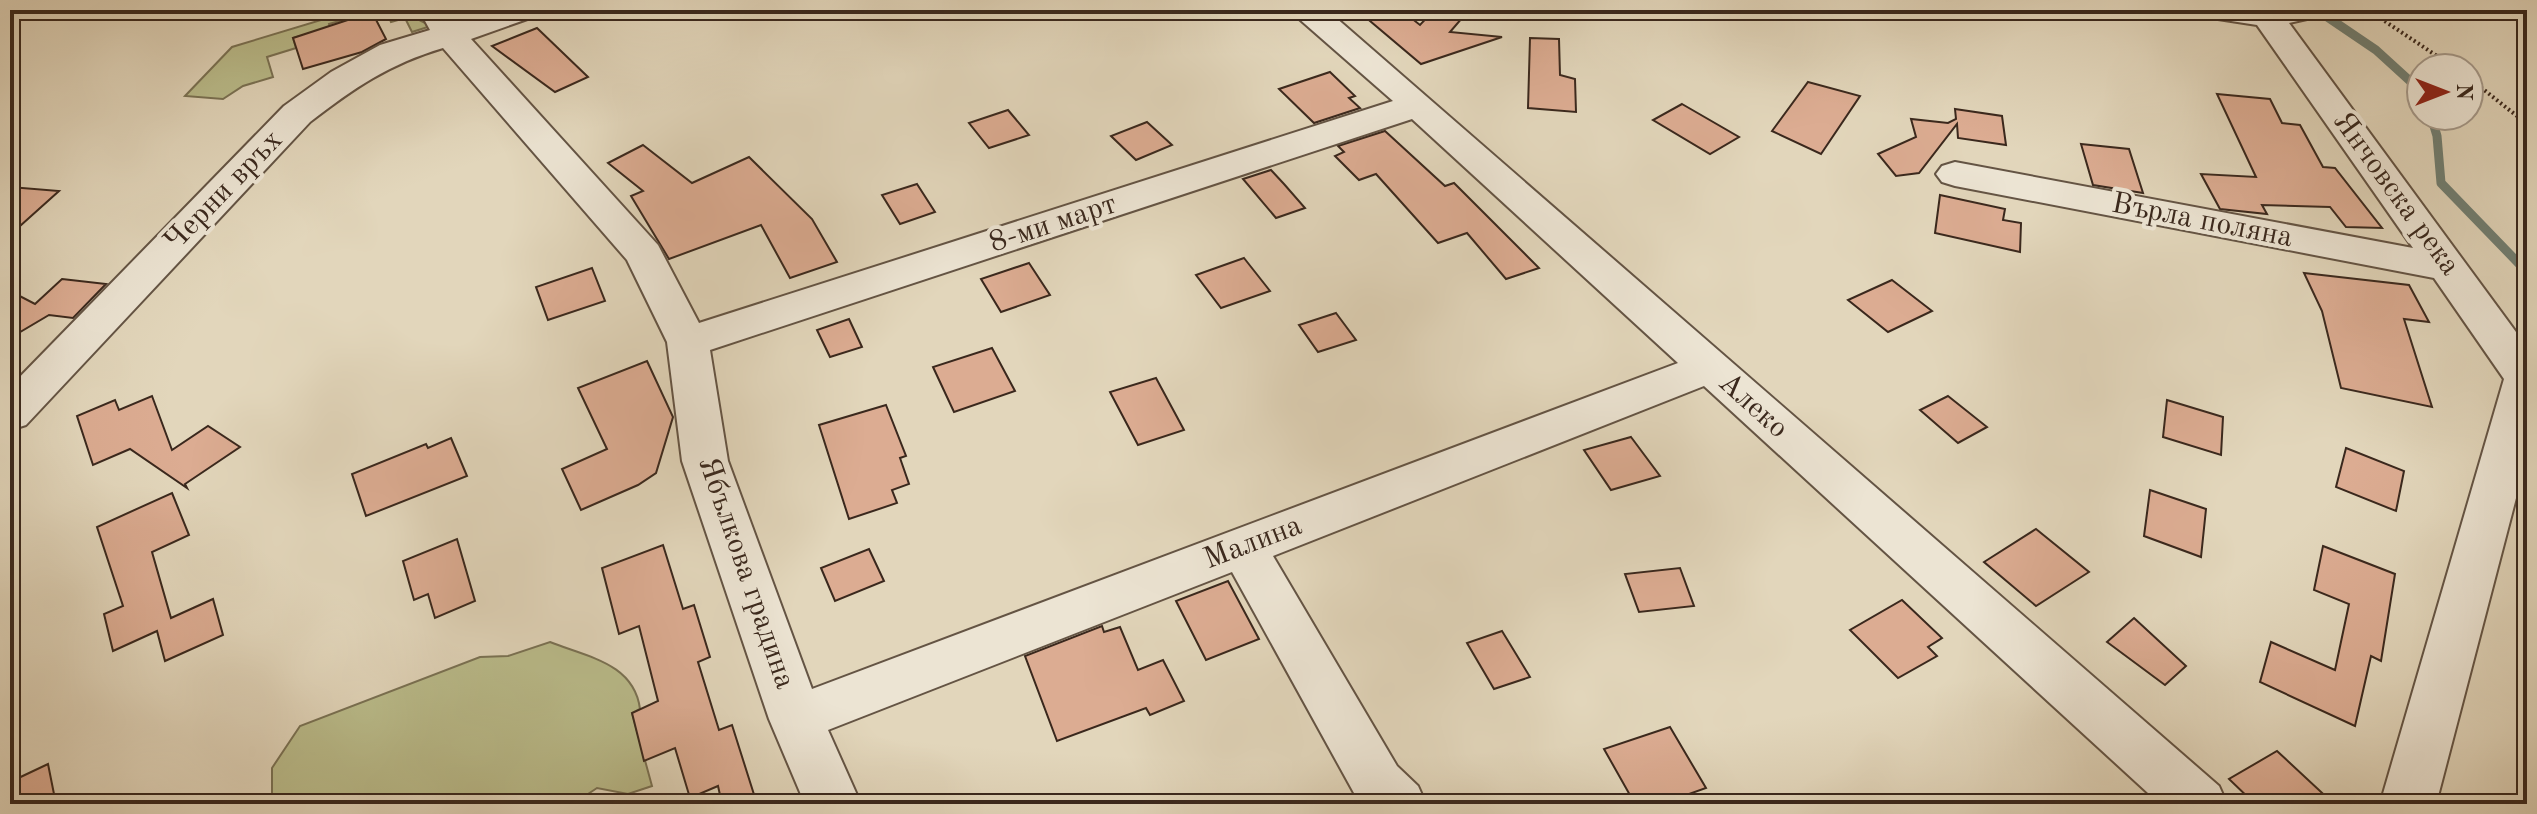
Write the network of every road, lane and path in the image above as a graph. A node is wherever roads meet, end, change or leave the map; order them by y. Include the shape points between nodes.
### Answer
1 (522, 10) edge
2 (1305, 10) edge
3 (2216, 10) edge
4 (2368, 10) edge
5 (2284, 12) edge
6 (442, 22) edge
7 (2431, 52) edge
8 (2485, 91) edge
9 (1418, 105) junction
10 (2527, 124) edge
11 (1955, 174) dead end
12 (2450, 268) junction
13 (688, 342) junction
14 (1711, 367) junction
15 (2526, 378) edge
16 (10, 414) edge
17 (1243, 547) junction
18 (796, 719) junction
19 (833, 804) edge
20 (1398, 804) edge
21 (2199, 804) edge
22 (2408, 804) edge

1 - 6 street, Черни връх
2 - 9 street, Алеко
3 - 5 street
4 - 7 path
5 - 12 street, Янчовска река
6 - 13 street, Ябълкова градина via 644,254
6 - 16 street, Черни връх via 343,79 297,114
8 - 10 path
9 - 13 street, 8-ми март
9 - 14 street, Алеко
11 - 12 street, Върла поляна
12 - 15 street, Янчовска река
13 - 18 street, Ябълкова градина via 705,461
14 - 17 street, Малина
14 - 21 street, Алеко
15 - 22 street
17 - 18 street, Малина
17 - 20 street via 1378,784
18 - 19 street, Ябълкова градина

